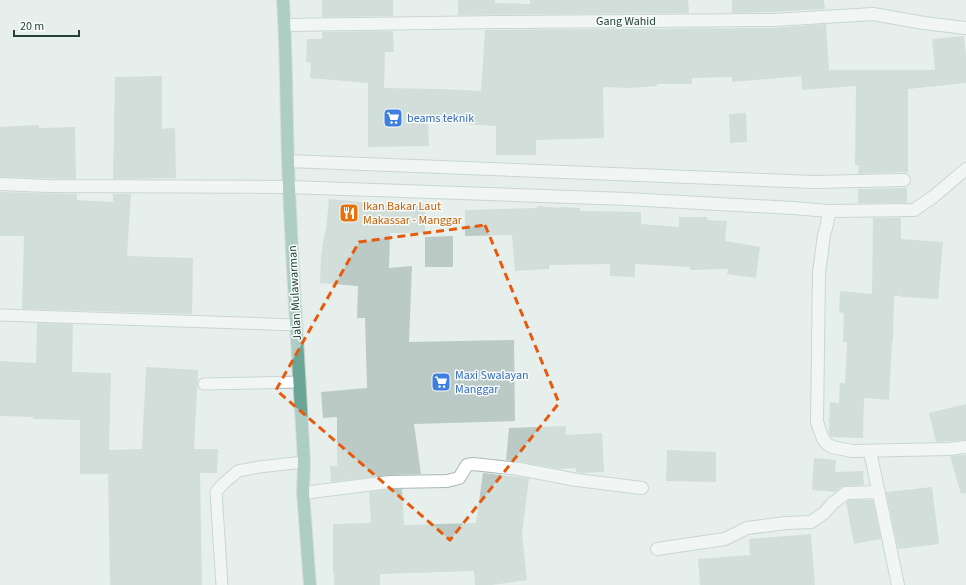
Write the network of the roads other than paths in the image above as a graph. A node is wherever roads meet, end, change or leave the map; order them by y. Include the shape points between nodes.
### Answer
1 (283, 0) edge
2 (285, 25) junction
3 (966, 28) edge
4 (288, 161) junction
5 (966, 169) edge
6 (904, 180) dead end
7 (0, 184) edge
8 (289, 187) junction
9 (829, 211) junction
10 (0, 315) edge
11 (297, 325) junction
12 (300, 382) junction
13 (204, 384) dead end
14 (966, 447) edge
15 (870, 451) junction
16 (304, 462) junction
17 (642, 488) dead end
18 (879, 492) junction
19 (303, 493) junction
20 (658, 549) dead end
21 (222, 585) edge
22 (310, 585) edge
23 (898, 585) edge

1 - 2 main road, Jalan Mulawarman
2 - 3 street, Gang Wahid via 774,20 873,14 924,24
2 - 4 main road, Jalan Mulawarman
4 - 6 street via 814,182
4 - 8 main road, Jalan Mulawarman
5 - 9 street via 934,197 914,210
7 - 8 street
8 - 9 street via 627,199
8 - 11 main road, Jalan Mulawarman
9 - 15 street via 819,274 817,422 823,439 832,447
10 - 11 lane
11 - 12 main road, Jalan Mulawarman
12 - 13 lane
12 - 16 main road, Jalan Mulawarman
14 - 15 street
15 - 18 street
16 - 19 main road, Jalan Mulawarman
16 - 21 lane via 238,471 216,492
17 - 19 street via 473,464 467,465 460,478 453,480 390,482
18 - 20 street via 846,494 811,522 747,528 725,539
18 - 23 street
19 - 22 main road, Jalan Mulawarman

